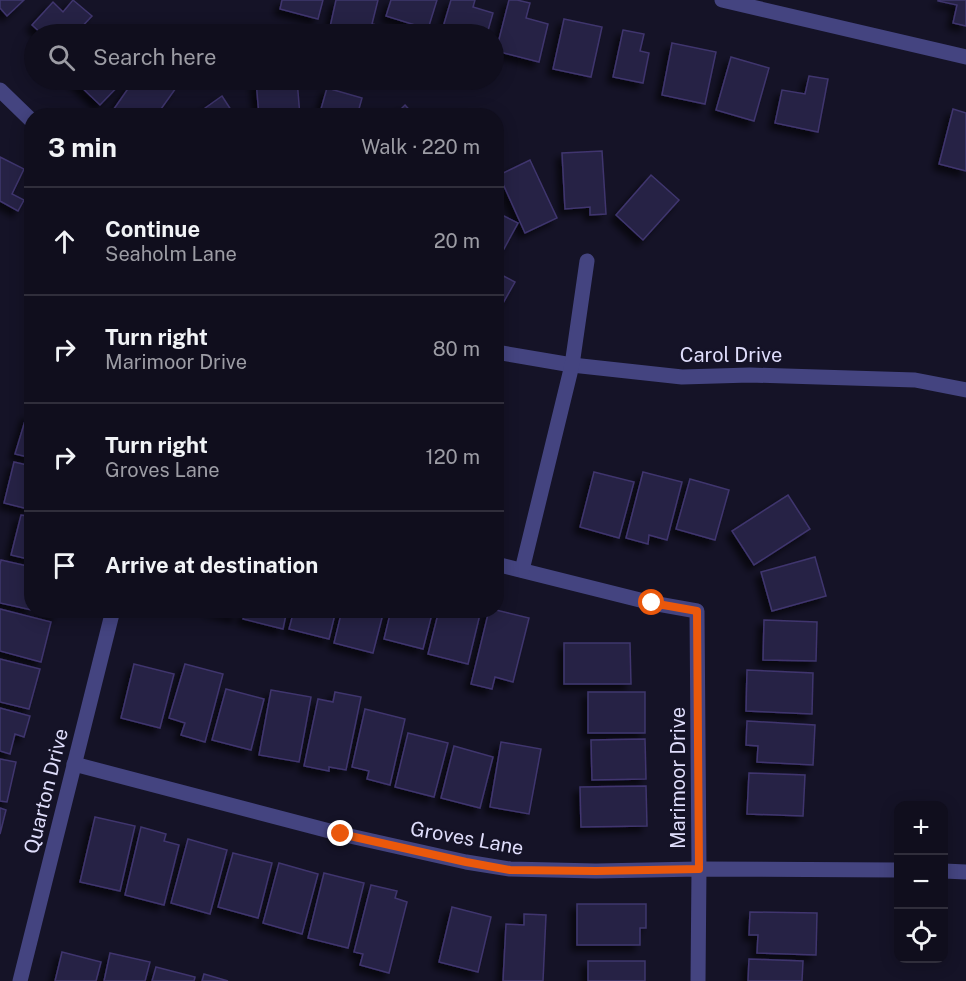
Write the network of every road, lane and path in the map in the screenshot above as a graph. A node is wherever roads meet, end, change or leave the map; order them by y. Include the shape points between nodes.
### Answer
1 (722, 0) edge
2 (966, 57) edge
3 (0, 90) edge
4 (24, 113) edge
5 (587, 261) dead end
6 (504, 353) edge
7 (572, 365) junction
8 (966, 390) edge
9 (504, 566) edge
10 (522, 570) junction
11 (111, 618) edge
12 (74, 764) junction
13 (699, 869) junction
14 (894, 870) edge
15 (948, 871) edge
16 (966, 872) edge
17 (20, 981) edge
18 (698, 981) edge

1 - 2 street
3 - 4 street
5 - 7 street
6 - 7 street, Carol Drive
7 - 8 street, Carol Drive via 682,377 915,380
7 - 10 street
9 - 10 street
10 - 13 street, Marimoor Drive via 697,611
11 - 12 street, Quarton Drive
12 - 13 street, Groves Lane via 341,834 510,870
12 - 17 street, Quarton Drive
13 - 14 street, Groves Lane
13 - 18 street, Marimoor Drive
15 - 16 street

